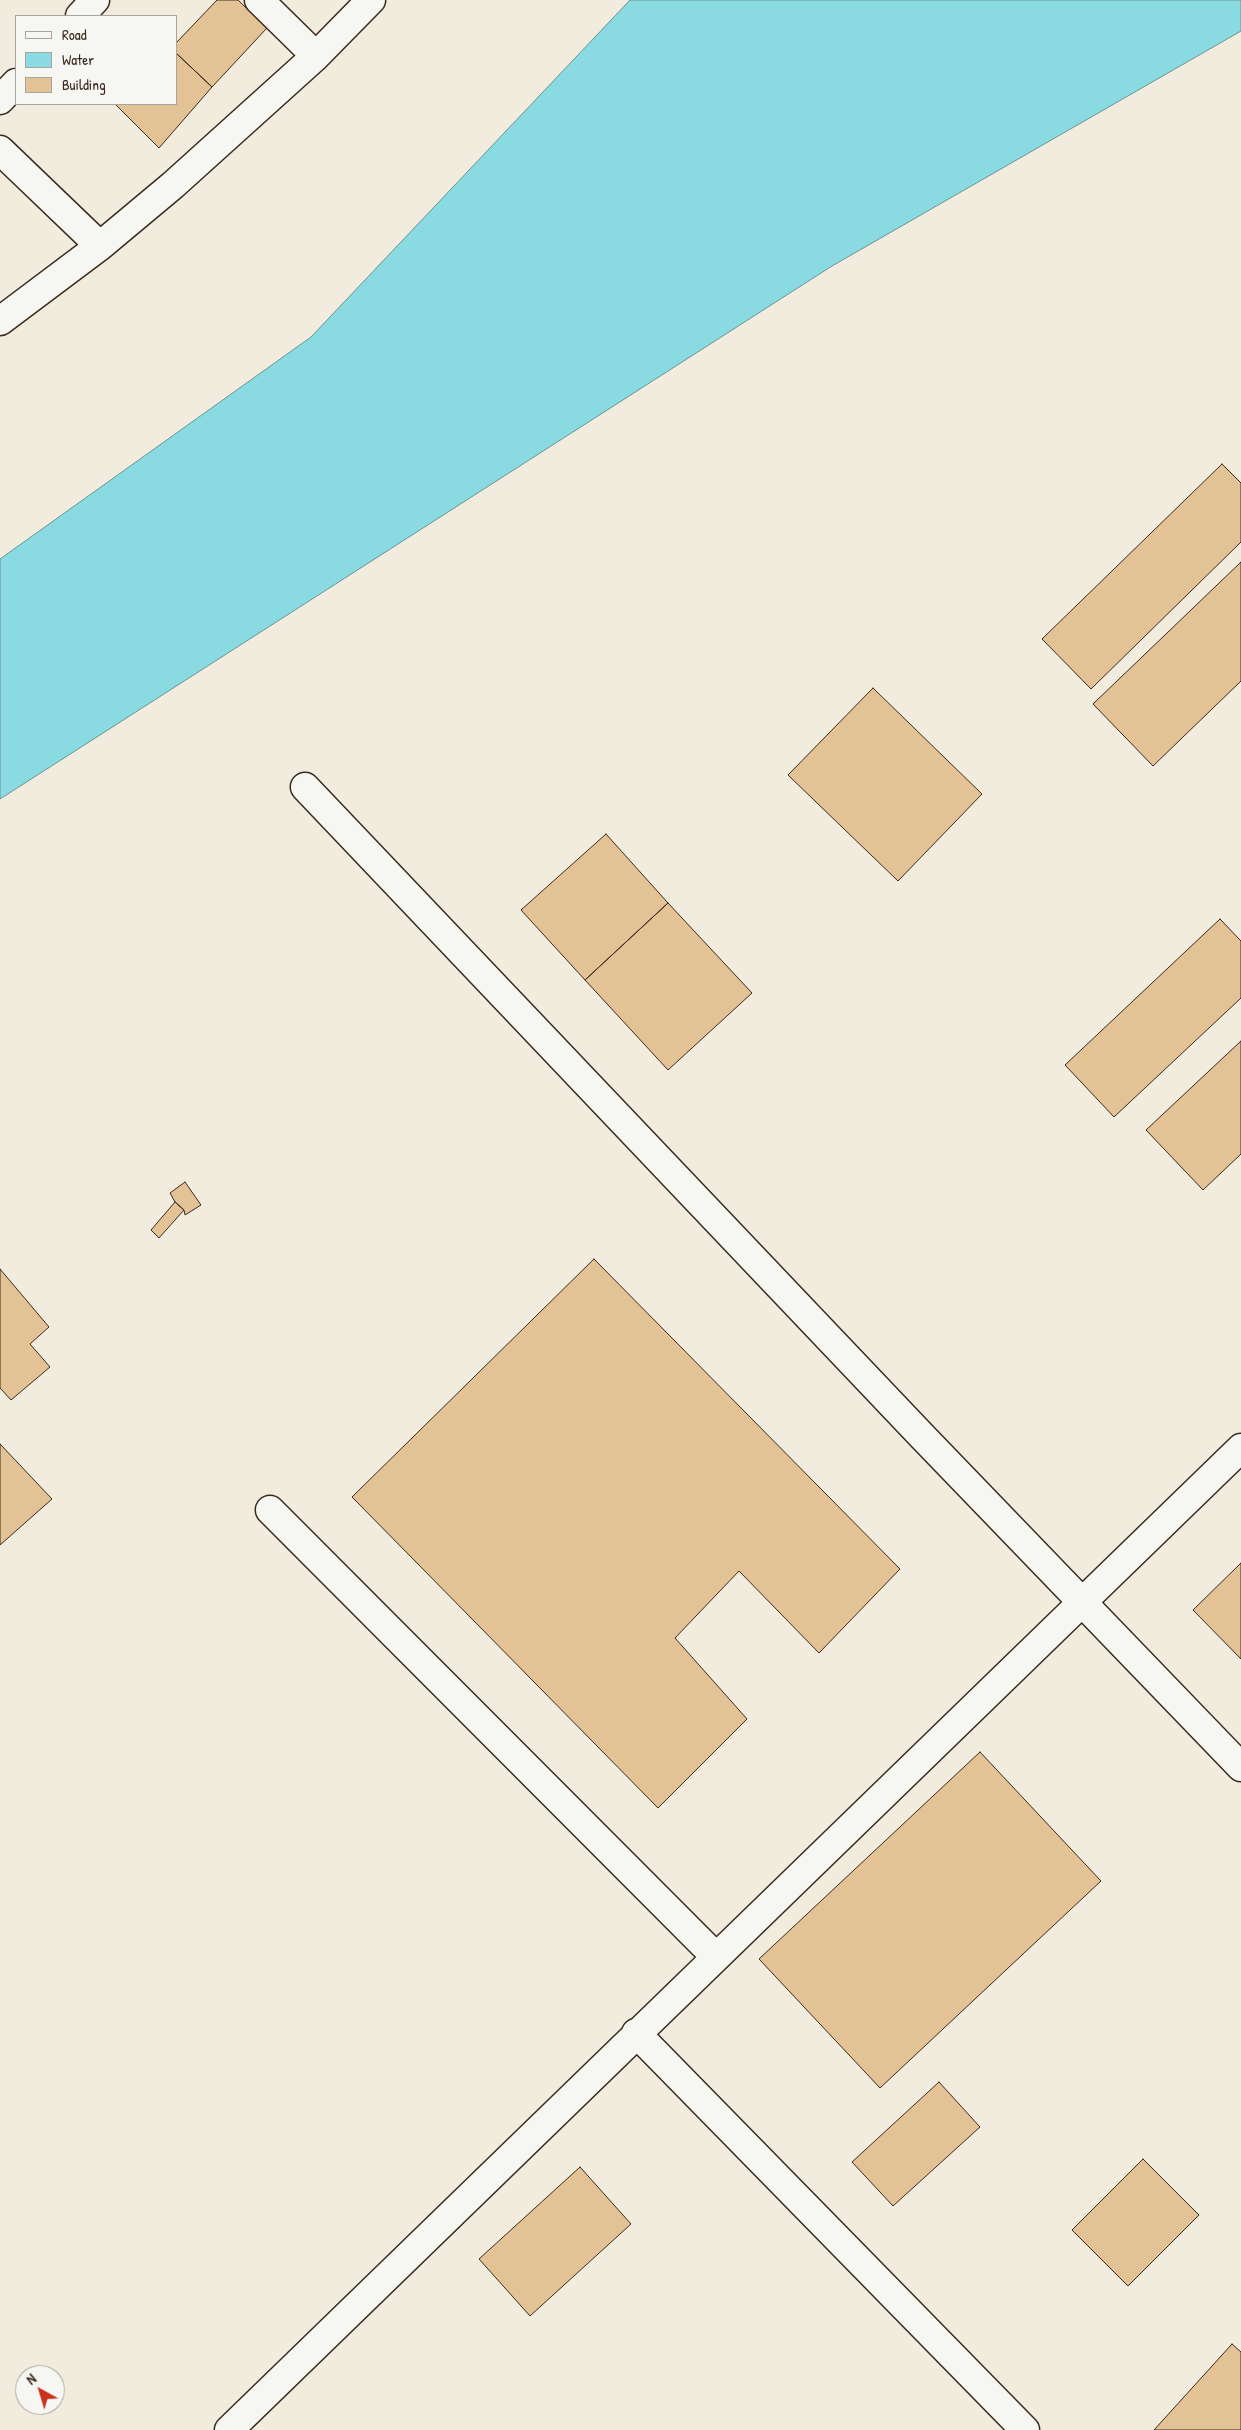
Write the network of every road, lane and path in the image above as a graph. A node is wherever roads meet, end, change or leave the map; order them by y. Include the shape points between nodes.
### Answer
1 (95, 0) edge
2 (259, 0) edge
3 (371, 0) edge
4 (81, 15) edge
5 (316, 56) junction
6 (15, 84) edge
7 (0, 100) edge
8 (0, 150) edge
9 (100, 246) junction
10 (0, 321) edge
11 (305, 786) dead end
12 (1241, 1448) edge
13 (270, 1510) dead end
14 (1080, 1602) junction
15 (1241, 1767) edge
16 (716, 1956) junction
17 (636, 2034) junction
18 (229, 2430) edge
19 (1025, 2430) edge

1 - 4 street
2 - 5 street
3 - 5 street
5 - 9 street
6 - 7 street
8 - 9 street
9 - 10 street
11 - 14 street
12 - 14 street
13 - 16 street
14 - 15 street
14 - 16 street
16 - 17 street
17 - 18 street
17 - 19 street

